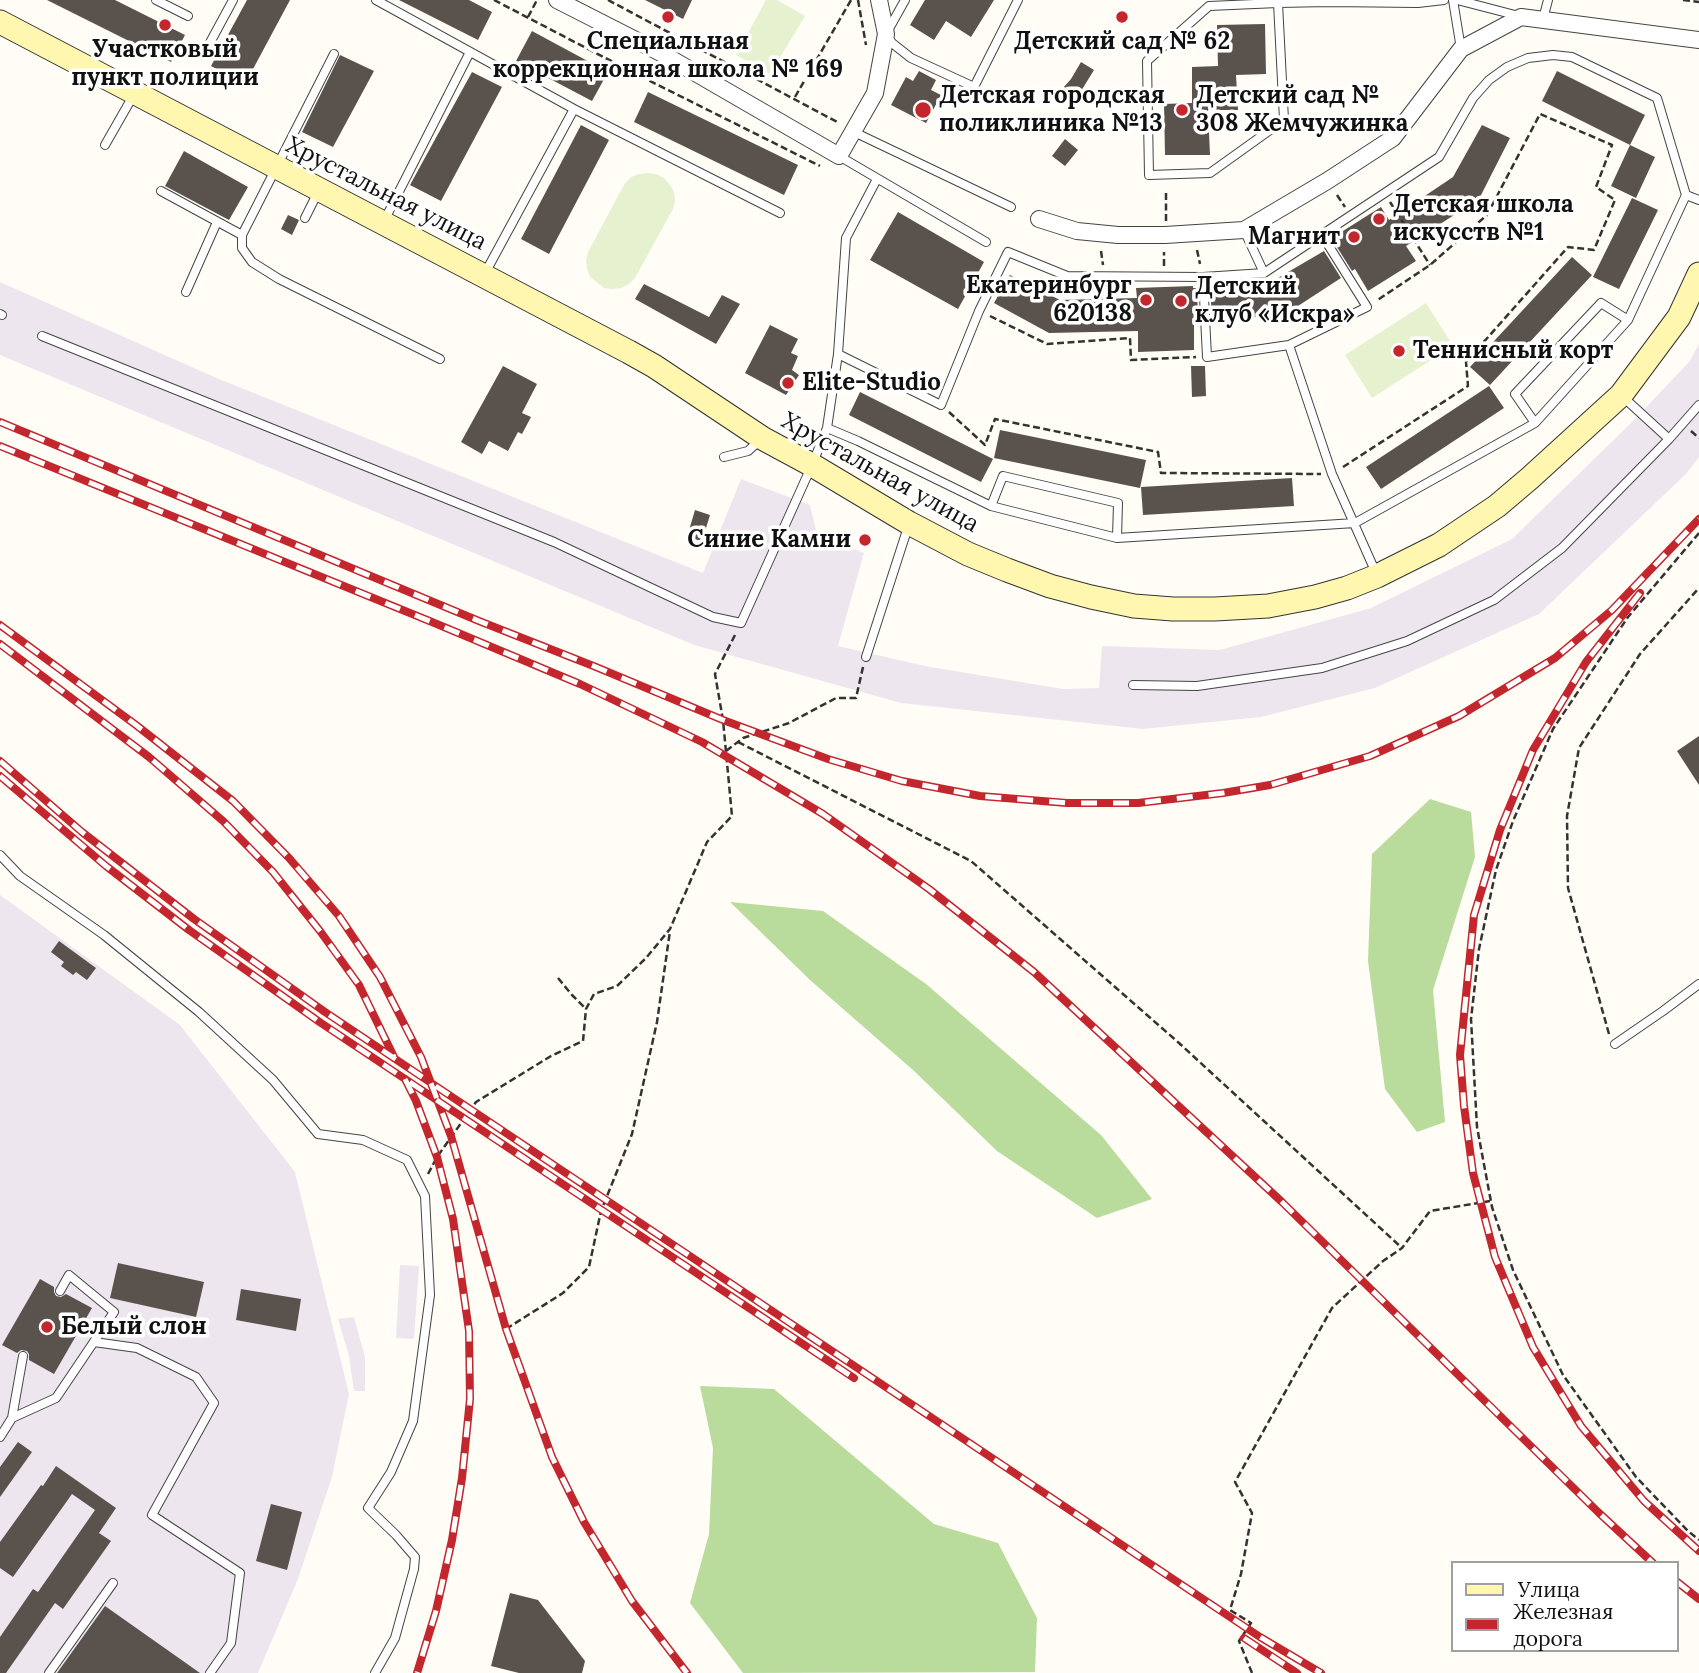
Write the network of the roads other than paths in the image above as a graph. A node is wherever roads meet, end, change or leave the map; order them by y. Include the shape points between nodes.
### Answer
1 (156, 0) edge
2 (233, 0) edge
3 (376, 0) edge
4 (557, 0) edge
5 (879, 0) edge
6 (905, 0) edge
7 (1018, 0) edge
8 (1408, 0) edge
9 (1444, 0) edge
10 (1455, 0) edge
11 (1548, 0) edge
12 (1278, 3) junction
13 (1418, 4) junction
14 (188, 16) dead end
15 (1521, 17) junction
16 (1544, 19) junction
17 (0, 22) edge
18 (886, 34) junction
19 (1699, 40) edge
20 (1461, 49) junction
21 (206, 50) dead end
22 (470, 51) junction
23 (334, 54) dead end
24 (134, 93) junction
25 (574, 109) junction
26 (855, 132) junction
27 (105, 145) dead end
28 (839, 156) junction
29 (277, 167) junction
30 (877, 179) junction
31 (319, 189) junction
32 (161, 191) dead end
33 (1686, 195) junction
34 (1699, 200) edge
35 (1012, 207) dead end
36 (780, 213) dead end
37 (305, 218) dead end
38 (1039, 219) dead end
39 (217, 222) junction
40 (383, 223) junction
41 (1244, 230) junction
42 (242, 235) junction
43 (1322, 235) junction
44 (986, 242) dead end
45 (1264, 273) junction
46 (1699, 274) edge
47 (485, 275) junction
48 (1203, 276) junction
49 (186, 292) dead end
50 (1628, 320) junction
51 (41, 336) dead end
52 (1289, 345) junction
53 (838, 354) junction
54 (440, 359) dead end
55 (1621, 395) junction
56 (1699, 405) edge
57 (1535, 423) junction
58 (827, 428) junction
59 (762, 438) junction
60 (1669, 439) junction
61 (724, 457) dead end
62 (812, 465) junction
63 (991, 506) junction
64 (909, 523) junction
65 (1355, 523) junction
66 (1117, 538) junction
67 (1377, 576) junction
68 (866, 657) road end
69 (1133, 685) dead end
70 (0, 855) edge
71 (1699, 984) edge
72 (1615, 1044) road end
73 (60, 1290) dead end
74 (94, 1342) junction
75 (23, 1356) dead end
76 (12, 1418) junction
77 (0, 1437) edge
78 (113, 1583) dead end
79 (49, 1673) edge
80 (210, 1673) edge
81 (375, 1673) edge

1 - 14 lane
2 - 21 lane
3 - 22 lane
4 - 28 street via 661,53
5 - 18 street
6 - 18 lane
7 - 18 lane via 974,87 911,58
8 - 13 lane
9 - 13 lane
10 - 15 lane
10 - 20 lane
11 - 16 lane
12 - 12 lane via 1284,120 1210,173 1149,175 1147,61 1209,6
12 - 13 lane
15 - 16 street
15 - 20 street
16 - 19 street
17 - 24 street, Хрустальная улица
18 - 26 street via 875,93
20 - 41 street via 1393,138
22 - 25 lane
22 - 40 lane
23 - 29 lane
24 - 27 lane
24 - 29 street, Хрустальная улица
25 - 36 lane
25 - 47 lane
26 - 28 street
26 - 35 lane
28 - 30 lane
29 - 31 street, Хрустальная улица
29 - 42 lane
30 - 44 lane
30 - 53 lane via 846,238
31 - 37 lane
31 - 40 street, Хрустальная улица
32 - 39 lane
33 - 34 lane
33 - 43 lane via 1657,98 1572,57 1553,55 1528,58 1489,79 1439,157
33 - 50 lane
38 - 41 street via 1077,231 1118,235
39 - 42 lane
39 - 49 lane
40 - 47 street, Хрустальная улица
41 - 45 lane
42 - 54 lane via 242,248 252,262 279,279
43 - 45 lane
43 - 52 lane via 1367,307
45 - 48 lane
46 - 55 street, Хрустальная улица via 1679,317
47 - 59 street, Хрустальная улица via 637,356
48 - 52 lane via 1207,357
48 - 53 lane via 1067,276 1007,252 941,405
50 - 57 lane
50 - 57 lane via 1601,303 1515,394
51 - 62 lane via 554,542 713,617 741,623
52 - 65 lane via 1332,474
53 - 58 lane
55 - 60 lane
55 - 67 street, Хрустальная улица via 1497,506 1439,545
56 - 60 lane
57 - 65 lane
58 - 62 lane
58 - 63 lane
59 - 61 lane via 748,451
59 - 62 street, Хрустальная улица
60 - 69 lane via 1562,548 1494,600 1407,641 1322,668 1198,685
62 - 64 street, Хрустальная улица
63 - 66 lane
63 - 66 lane via 1003,476 1118,503
64 - 67 street, Хрустальная улица via 1007,570 1060,589 1134,606 1268,606 1315,597
64 - 68 lane
65 - 66 lane
65 - 67 lane
70 - 81 lane via 20,876 104,935 199,1012 273,1080 318,1133 363,1140 407,1160 425,1196 430,1295 413,1421 391,1472 368,1508 415,1557 414,1569 395,1638
71 - 72 lane
73 - 74 lane via 69,1275 114,1312
74 - 76 lane via 56,1398
74 - 80 lane via 137,1348 196,1377 214,1403 152,1515 240,1573 231,1643
75 - 76 lane
76 - 77 lane
78 - 79 lane

